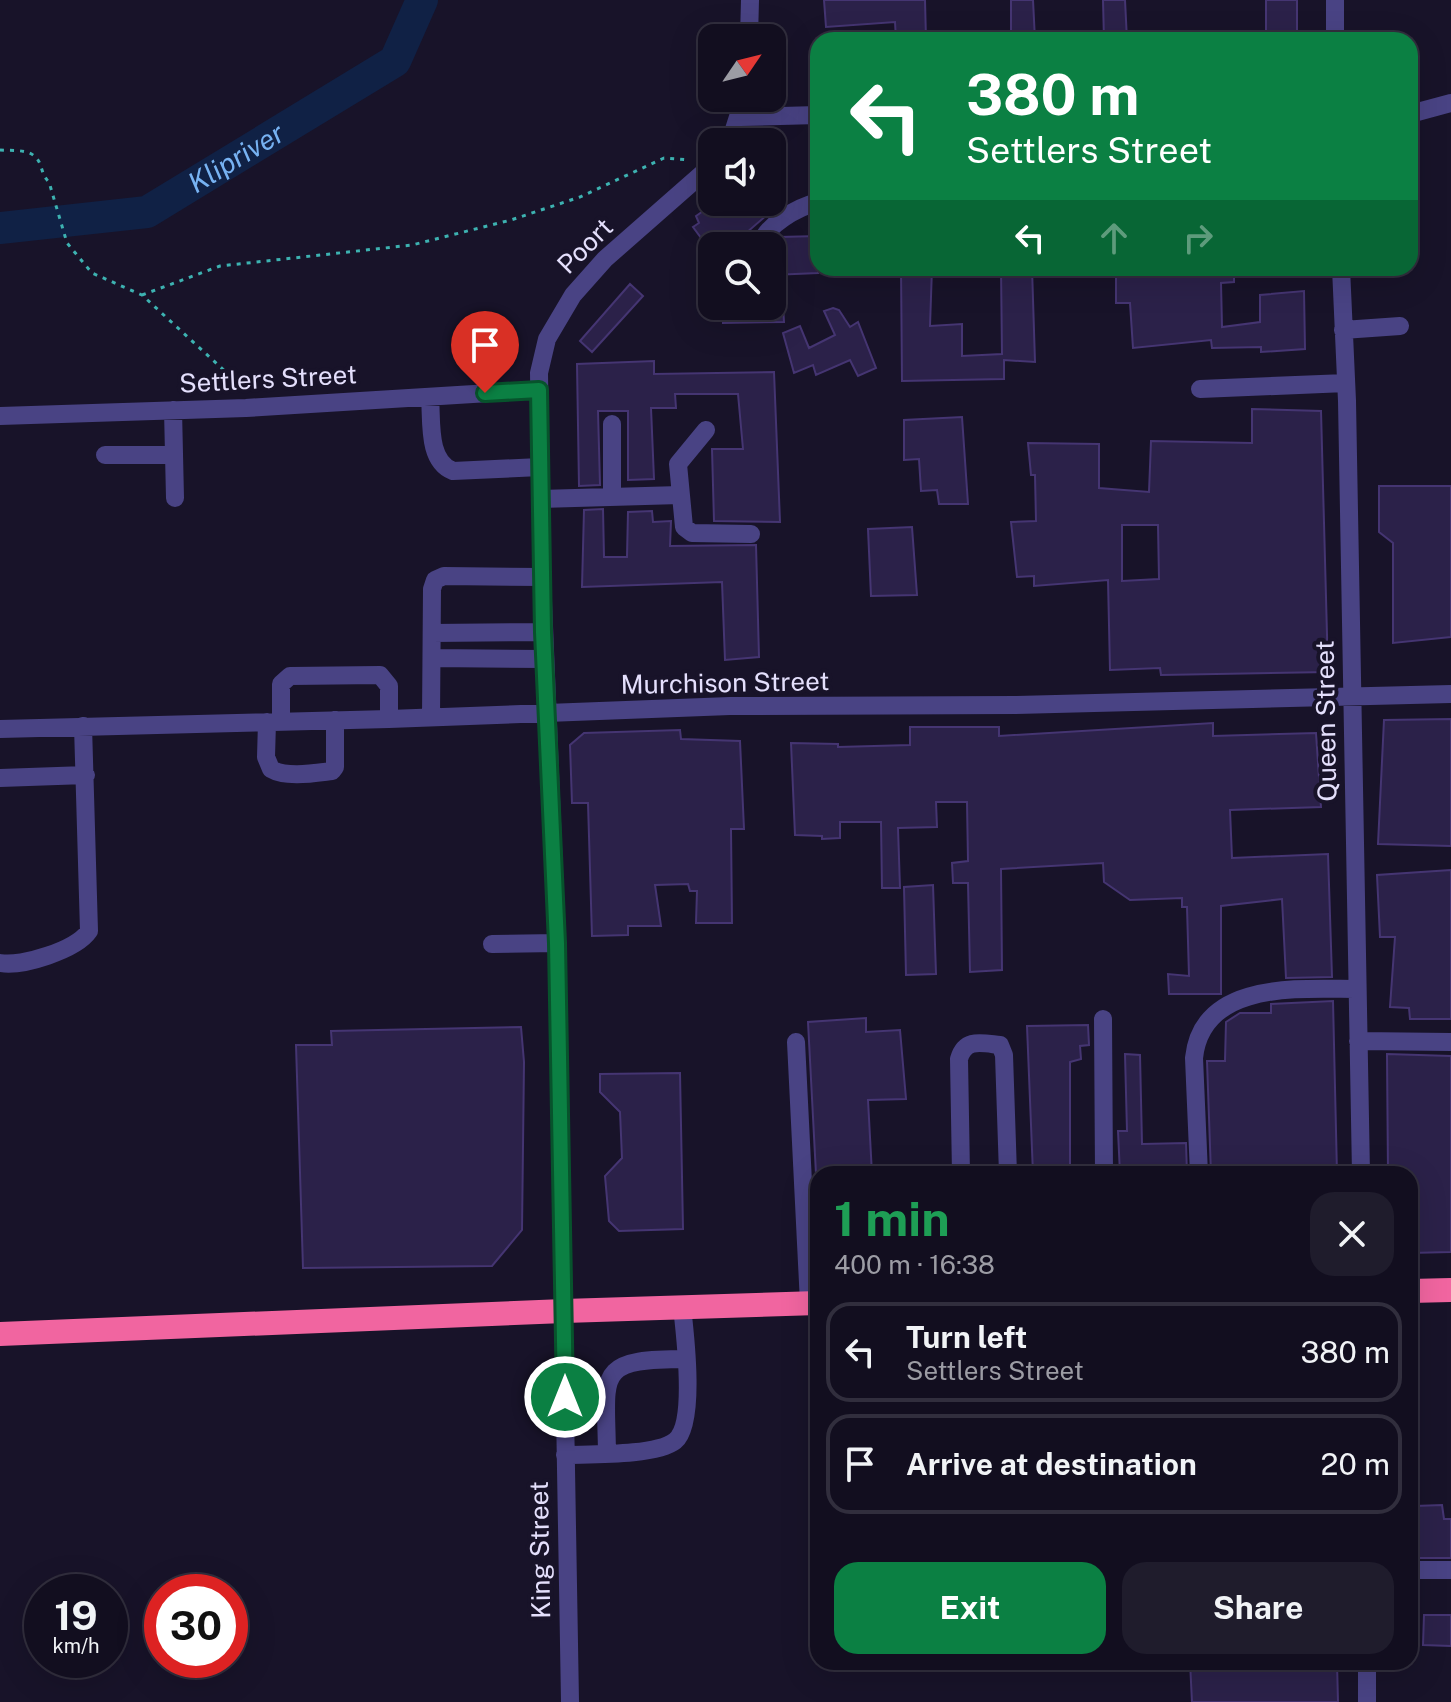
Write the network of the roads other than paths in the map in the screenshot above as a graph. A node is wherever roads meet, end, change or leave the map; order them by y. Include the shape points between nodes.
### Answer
1 (750, 0) edge
2 (1335, 0) edge
3 (749, 24) edge
4 (1335, 32) edge
5 (1418, 101) edge
6 (1451, 102) edge
7 (741, 112) edge
8 (1418, 112) edge
9 (810, 115) edge
10 (740, 117) junction
11 (736, 128) edge
12 (698, 171) edge
13 (810, 205) edge
14 (767, 232) edge
15 (1341, 276) edge
16 (1400, 326) dead end
17 (1343, 330) junction
18 (1346, 383) junction
19 (1200, 389) dead end
20 (539, 390) junction
21 (430, 397) junction
22 (173, 410) junction
23 (0, 416) edge
24 (612, 424) dead end
25 (706, 430) dead end
26 (105, 455) dead end
27 (174, 455) junction
28 (540, 467) junction
29 (680, 495) junction
30 (612, 497) junction
31 (175, 498) dead end
32 (540, 499) junction
33 (751, 534) dead end
34 (542, 577) junction
35 (543, 632) junction
36 (432, 633) junction
37 (432, 658) junction
38 (544, 659) junction
39 (1451, 694) edge
40 (1351, 697) junction
41 (546, 714) junction
42 (431, 717) junction
43 (389, 719) junction
44 (335, 720) junction
45 (274, 722) junction
46 (83, 726) junction
47 (0, 729) edge
48 (86, 775) junction
49 (0, 778) edge
50 (557, 943) junction
51 (492, 944) dead end
52 (0, 963) edge
53 (1357, 989) junction
54 (1103, 1019) dead end
55 (1358, 1041) junction
56 (796, 1042) dead end
57 (1451, 1042) edge
58 (961, 1166) edge
59 (1008, 1166) edge
60 (1104, 1166) edge
61 (1199, 1166) edge
62 (1361, 1166) edge
63 (810, 1201) edge
64 (1451, 1290) edge
65 (1418, 1291) edge
66 (810, 1303) edge
67 (682, 1307) junction
68 (564, 1311) junction
69 (0, 1334) edge
70 (686, 1359) junction
71 (607, 1453) junction
72 (565, 1455) junction
73 (1418, 1570) edge
74 (1451, 1570) edge
75 (1367, 1670) edge
76 (570, 1702) edge
77 (1367, 1702) edge

1 - 3 street
2 - 4 street
5 - 6 street
6 - 8 street
7 - 10 street
9 - 10 street
10 - 11 street
12 - 20 street, Poort via 573,295 547,339
13 - 14 street
15 - 17 street, Queen Street
16 - 17 street
17 - 18 street, Queen Street
18 - 19 street
18 - 40 street, Queen Street
20 - 21 street, Settlers Street
20 - 28 street, King Street
21 - 22 street, Settlers Street
21 - 28 street via 435,454 444,468
22 - 23 street, Settlers Street
22 - 27 street
24 - 30 street
25 - 29 street via 678,464
26 - 27 street
27 - 31 street
28 - 32 street, King Street
29 - 30 street
29 - 33 street via 689,532
30 - 32 street
32 - 34 street, King Street
34 - 35 street, King Street
34 - 36 street via 437,578
35 - 36 street
35 - 38 street, King Street
36 - 37 street
37 - 38 street
37 - 42 street
38 - 41 street, King Street
39 - 40 street, Murchison Street
40 - 41 street, Murchison Street via 730,706
40 - 53 street, Queen Street
41 - 42 street, Murchison Street
41 - 50 street, King Street
42 - 43 street, Murchison Street
43 - 44 street, Murchison Street
43 - 45 street via 389,686 380,675 306,675 290,676 281,684
44 - 45 street, Murchison Street
44 - 45 street via 335,767 316,773 271,769 266,757
45 - 46 street, Murchison Street
46 - 47 street, Murchison Street
46 - 48 street
48 - 49 street
48 - 52 street via 89,931 79,942 32,961
50 - 51 street
50 - 68 street, King Street
53 - 55 street, Queen Street
53 - 61 street via 1260,992 1236,1001 1204,1027 1194,1058
54 - 60 street
55 - 57 street
55 - 62 street, Queen Street
56 - 63 street
58 - 59 street via 959,1059 972,1042 1000,1045 1004,1055
64 - 65 highway
66 - 67 highway
67 - 68 highway
67 - 70 street
68 - 69 highway
68 - 72 street, King Street
70 - 71 street via 688,1406 680,1435 673,1443 637,1452
70 - 71 street via 650,1359 623,1366 610,1376 605,1386
71 - 72 street
72 - 76 street, King Street
73 - 74 street
75 - 77 street

